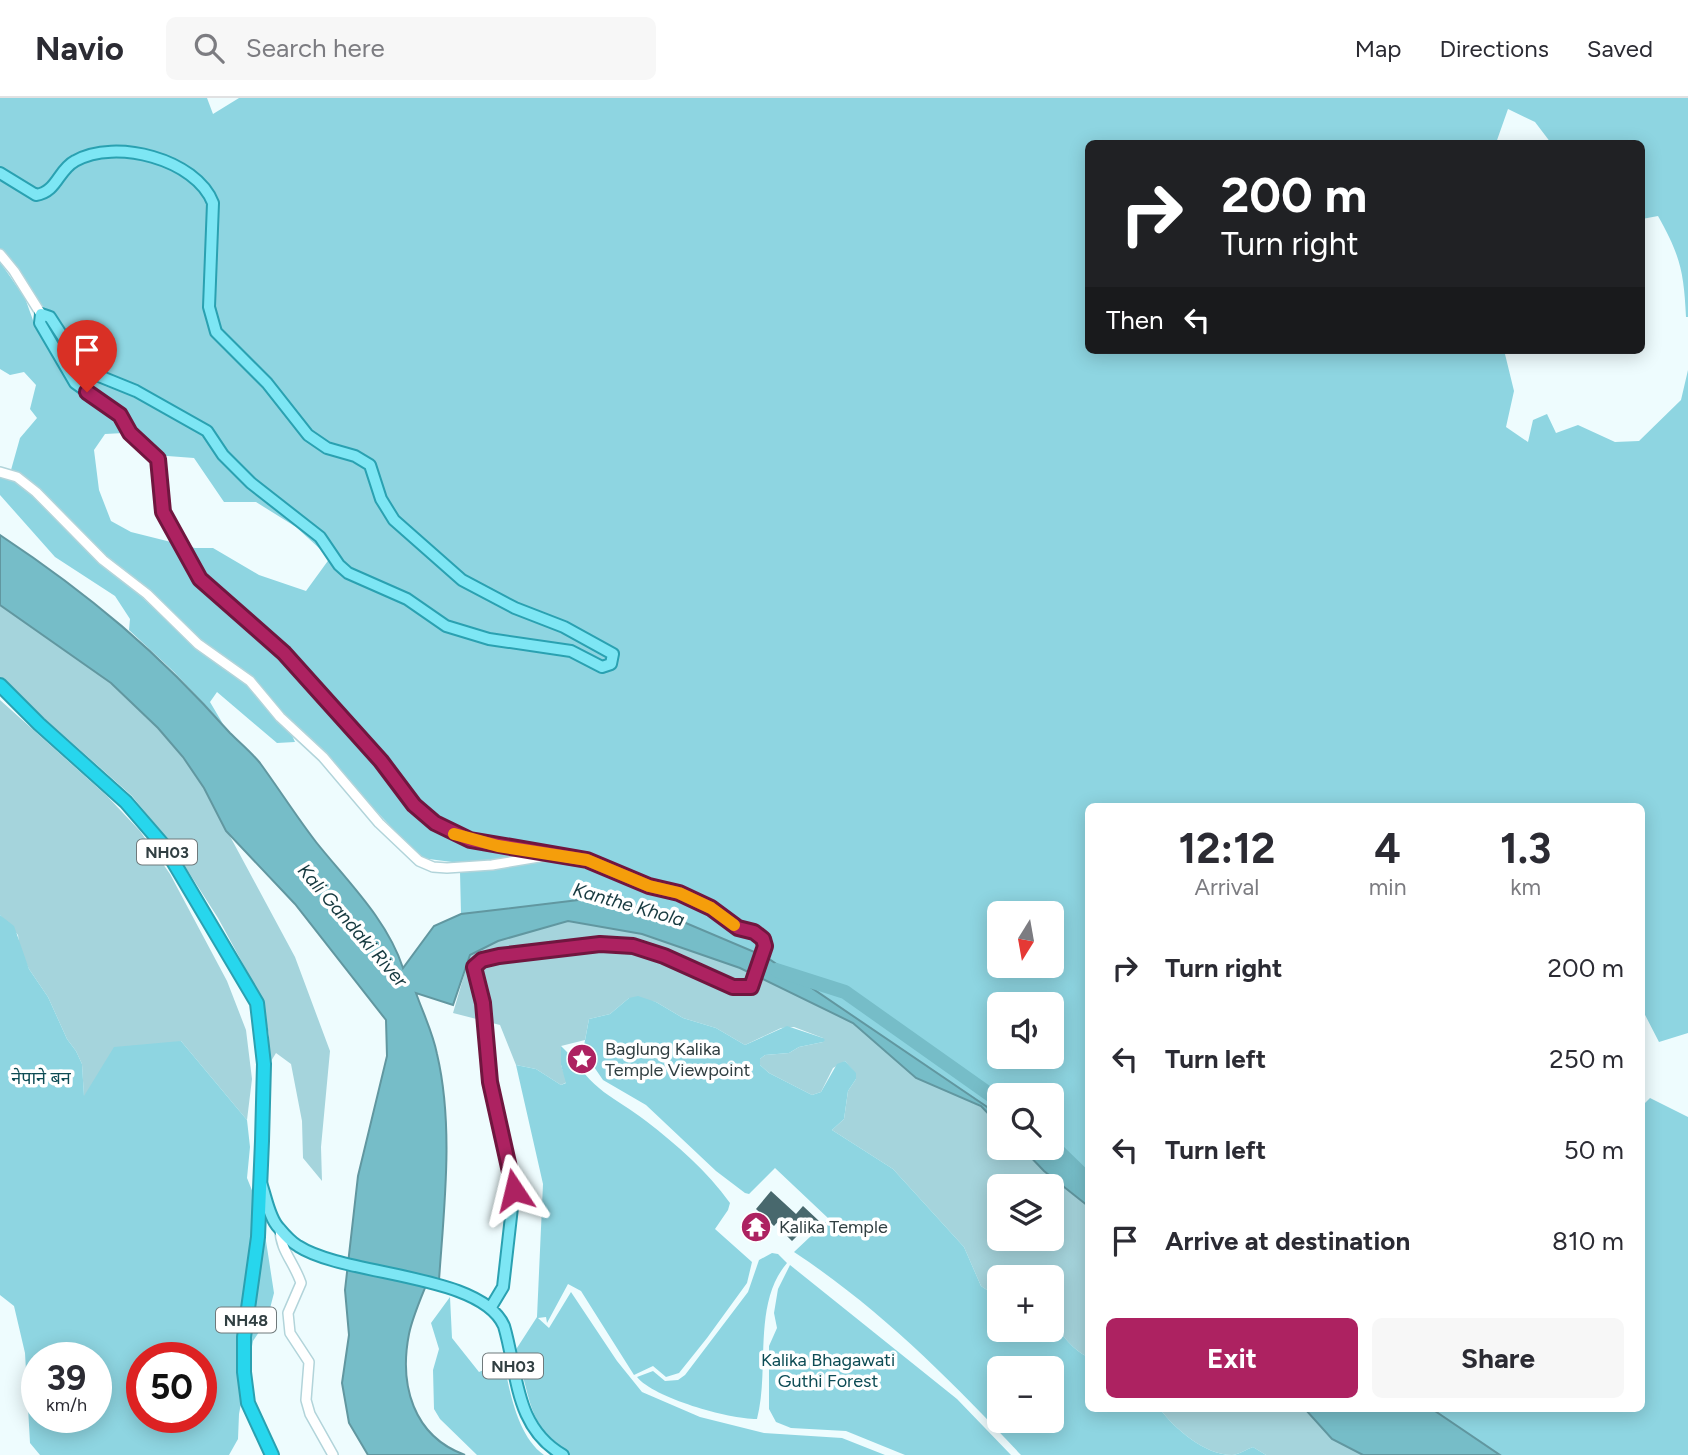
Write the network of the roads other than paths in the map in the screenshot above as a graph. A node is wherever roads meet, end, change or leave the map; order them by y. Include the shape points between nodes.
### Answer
1 (0, 173) edge
2 (0, 254) edge
3 (41, 314) junction
4 (0, 472) edge
5 (0, 685) edge
6 (553, 855) junction
7 (260, 1179) junction
8 (280, 1229) junction
9 (491, 1307) junction
10 (272, 1455) edge
11 (333, 1455) edge
12 (563, 1455) edge

1 - 3 main road via 36,195 50,190 73,162 101,153 149,156 193,175 213,203 209,307 216,332 225,343 267,383 308,435 370,465 385,508 462,580 609,650 611,664 602,667 571,651 468,634 446,626 391,590 348,573 320,537 223,455 207,431 99,376 72,351 50,317
2 - 3 street
3 - 6 main road via 40,323 75,383 120,415 130,433 158,459 163,512 200,579 284,653 381,761 414,805 435,823 470,840
4 - 6 street via 17,477 36,492 103,560 147,594 198,644 250,681 419,861 447,868
5 - 7 highway, NH03 via 126,802 163,846 257,1003 264,1064
6 - 9 main road via 587,860 649,886 679,893 738,928 754,932 765,946 751,987 733,987 633,946 600,944 499,956 474,967 483,1003 490,1082 514,1190 503,1287
7 - 8 main road, NH03
7 - 10 highway, NH48 via 244,1372 248,1403
8 - 9 main road, NH03 via 298,1247 453,1289
8 - 11 street via 280,1245 301,1283 288,1313 290,1334 309,1362 306,1400
9 - 12 main road, NH03 via 504,1326 527,1418 545,1443

